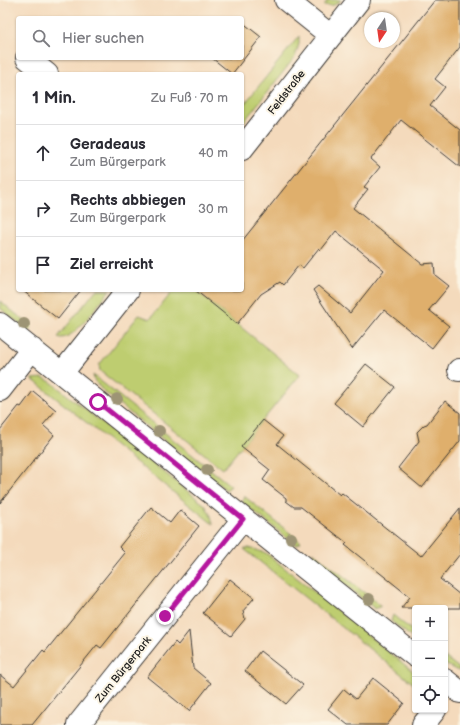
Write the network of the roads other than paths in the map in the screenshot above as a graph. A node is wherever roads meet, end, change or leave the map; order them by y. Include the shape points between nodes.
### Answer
1 (286, 0) edge
2 (359, 0) edge
3 (331, 36) junction
4 (30, 60) edge
5 (44, 72) edge
6 (244, 145) edge
7 (126, 292) edge
8 (0, 324) edge
9 (32, 349) junction
10 (62, 373) junction
11 (0, 390) edge
12 (243, 519) junction
13 (412, 654) edge
14 (432, 713) edge
15 (78, 725) edge
16 (423, 725) edge

1 - 3 street
2 - 3 street, Feldstraße
3 - 6 street, Feldstraße
4 - 5 street
7 - 10 street
8 - 9 street
9 - 10 street
9 - 11 street
10 - 12 street
12 - 13 street
12 - 15 street, Zum Bürgerpark
14 - 16 street

